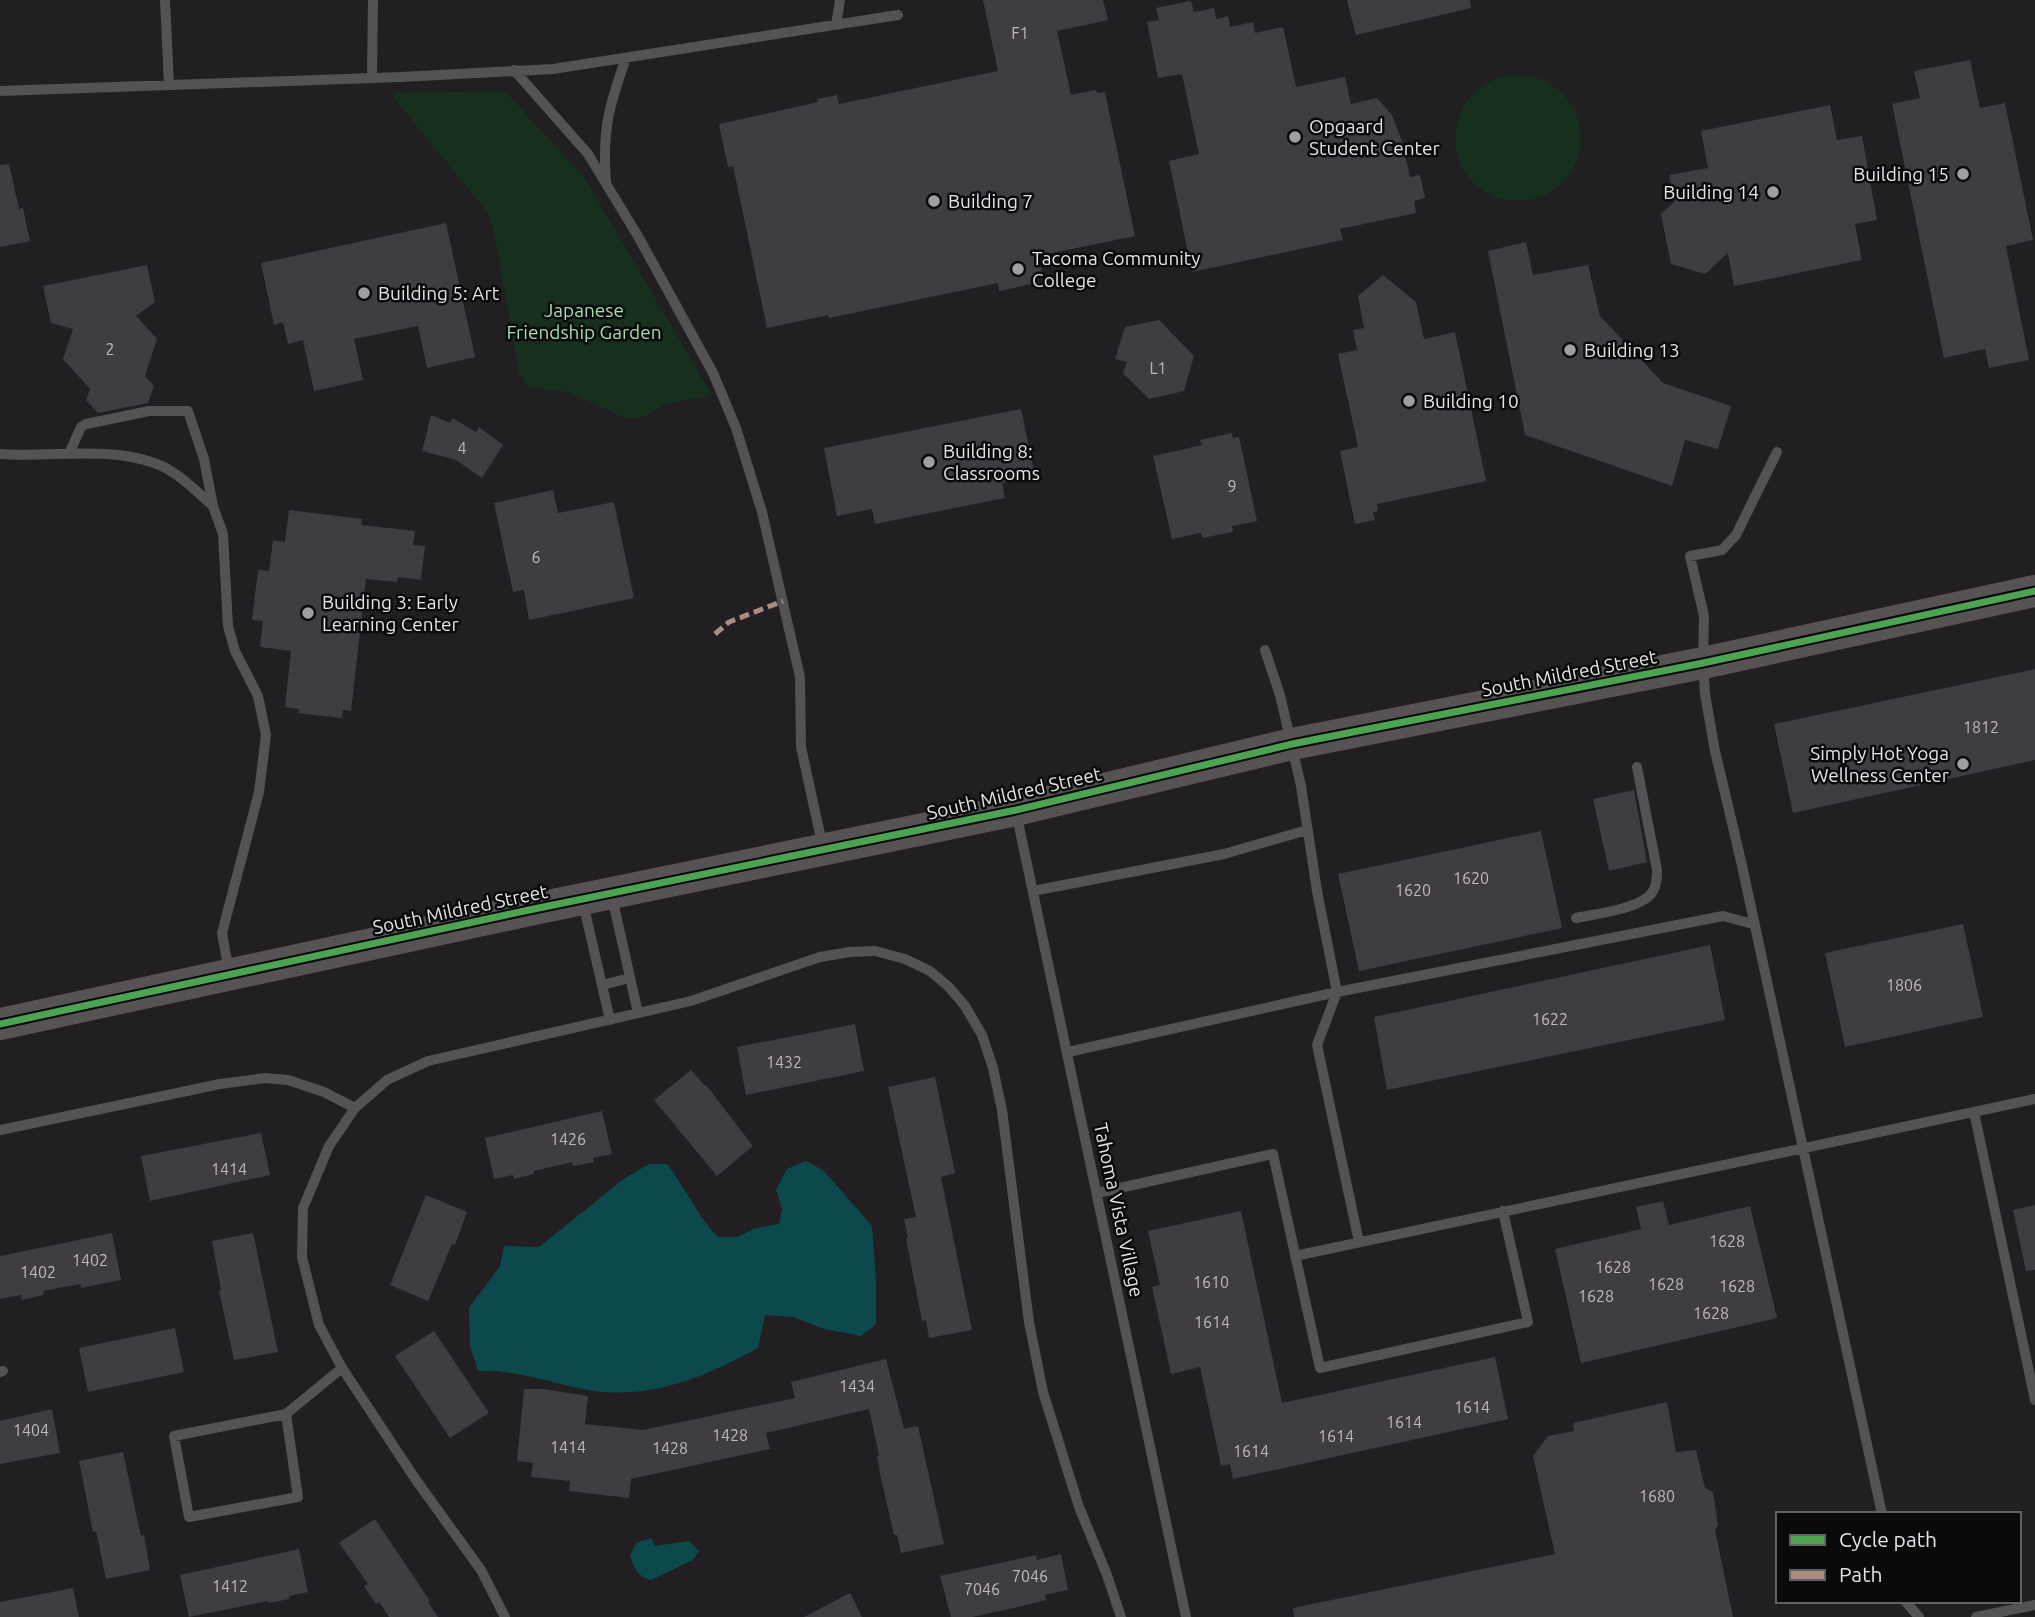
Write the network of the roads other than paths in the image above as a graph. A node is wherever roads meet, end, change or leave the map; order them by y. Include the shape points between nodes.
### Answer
1 (165, 0) edge
2 (373, 0) edge
3 (841, 0) edge
4 (898, 15) dead end
5 (836, 25) junction
6 (626, 58) junction
7 (514, 71) junction
8 (372, 78) junction
9 (169, 85) junction
10 (0, 90) edge
11 (607, 185) junction
12 (1777, 452) dead end
13 (0, 454) edge
14 (69, 454) junction
15 (214, 506) junction
16 (2035, 591) edge
17 (1265, 650) dead end
18 (1703, 663) junction
19 (1292, 744) junction
20 (1637, 767) dead end
21 (1016, 810) junction
22 (1307, 830) junction
23 (824, 850) junction
24 (1034, 891) junction
25 (597, 897) junction
26 (1576, 918) dead end
27 (1754, 924) junction
28 (229, 974) junction
29 (630, 978) junction
30 (602, 985) junction
31 (1337, 992) junction
32 (638, 1013) junction
33 (610, 1020) junction
34 (0, 1024) edge
35 (1068, 1052) junction
36 (2035, 1099) edge
37 (355, 1108) junction
38 (1974, 1112) junction
39 (0, 1130) edge
40 (1803, 1148) junction
41 (1097, 1193) junction
42 (1503, 1211) junction
43 (1359, 1242) junction
44 (1295, 1256) junction
45 (342, 1368) junction
46 (2035, 1400) edge
47 (286, 1414) junction
48 (1882, 1512) edge
49 (1907, 1603) edge
50 (2035, 1605) edge
51 (505, 1617) edge
52 (1121, 1617) edge
53 (1186, 1617) edge
54 (1919, 1617) edge
55 (1976, 1617) edge

1 - 9 lane
2 - 8 lane
3 - 5 lane
4 - 5 lane
5 - 6 lane
6 - 7 lane
6 - 11 lane via 611,99 603,148
7 - 8 lane
7 - 11 lane via 588,154
8 - 9 lane
9 - 10 lane
11 - 23 lane via 713,373 736,428 762,512 797,662 801,747
12 - 18 lane via 1736,535 1722,550 1690,556 1704,617
13 - 14 lane
14 - 15 lane via 127,456 159,464
14 - 15 lane via 86,424 149,411 188,411
15 - 28 lane via 223,534 228,626 258,696 266,735 259,792 222,933
16 - 18 main road, South Mildred Street
17 - 19 lane
18 - 19 main road, South Mildred Street
18 - 27 lane via 1716,751
19 - 21 main road, South Mildred Street
19 - 22 lane
20 - 26 lane via 1657,870 1653,892 1636,904
21 - 23 main road, South Mildred Street
21 - 24 lane, Tahoma Vista Village
22 - 24 lane via 1224,854
22 - 31 lane
23 - 25 main road, South Mildred Street
24 - 35 lane, Tahoma Vista Village
25 - 28 main road, South Mildred Street
25 - 29 lane
25 - 30 lane
27 - 31 lane via 1723,916
27 - 40 lane
28 - 34 main road, South Mildred Street
29 - 30 lane
29 - 32 lane
30 - 33 lane
31 - 35 lane
31 - 43 lane via 1317,1045
32 - 33 lane
32 - 52 lane via 702,998 820,957 875,951 930,971 965,1006 982,1035 1002,1110 1029,1322 1043,1392 1079,1507
33 - 37 lane via 428,1061 387,1080
35 - 41 lane, Tahoma Vista Village
36 - 38 lane
37 - 39 lane via 324,1092 265,1077
37 - 45 lane via 329,1146 313,1181 301,1231 304,1270 319,1325
38 - 40 lane
38 - 46 lane
40 - 42 lane
40 - 48 lane
41 - 44 lane via 1273,1154
41 - 53 lane, Tahoma Vista Village
42 - 43 lane
42 - 44 lane via 1528,1322 1320,1368
43 - 44 lane
45 - 47 lane
45 - 51 lane via 481,1570
47 - 47 lane via 174,1436 189,1517 298,1497
49 - 54 lane
50 - 55 lane

